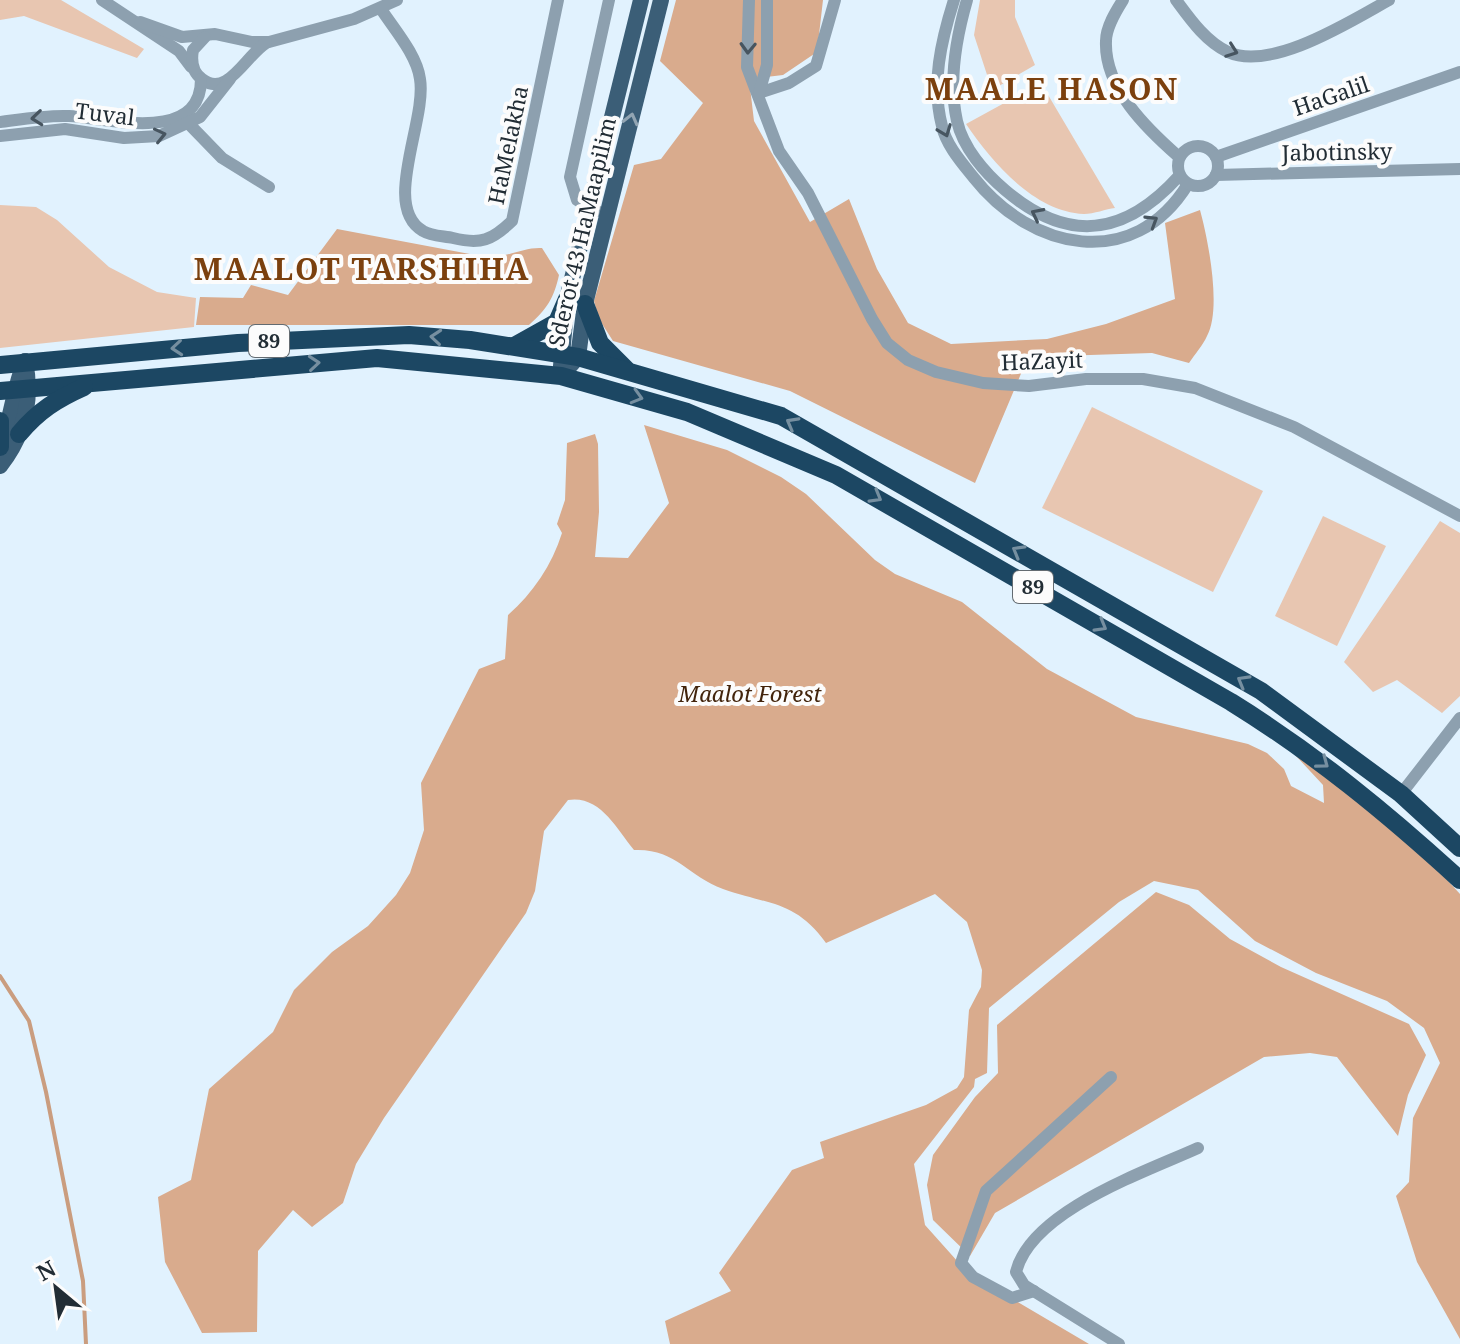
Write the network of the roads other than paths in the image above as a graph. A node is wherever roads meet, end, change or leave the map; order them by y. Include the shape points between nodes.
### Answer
1 (102, 0) edge
2 (397, 0) edge
3 (558, 0) edge
4 (609, 0) edge
5 (641, 0) edge
6 (661, 0) edge
7 (749, 0) edge
8 (767, 0) edge
9 (835, 0) edge
10 (954, 0) edge
11 (967, 0) edge
12 (1123, 0) edge
13 (1176, 0) edge
14 (1389, 0) edge
15 (381, 9) junction
16 (140, 22) junction
17 (208, 35) junction
18 (230, 37) junction
19 (269, 42) junction
20 (240, 68) junction
21 (1460, 72) edge
22 (198, 76) junction
23 (230, 79) junction
24 (759, 93) junction
25 (0, 122) edge
26 (189, 124) junction
27 (0, 136) edge
28 (1179, 157) junction
29 (1216, 157) junction
30 (1460, 169) edge
31 (1216, 175) junction
32 (1184, 180) junction
33 (269, 187) dead end
34 (589, 209) junction
35 (608, 214) junction
36 (576, 302) junction
37 (514, 346) junction
38 (570, 355) junction
39 (25, 361) junction
40 (0, 365) edge
41 (632, 373) junction
42 (561, 376) junction
43 (97, 381) junction
44 (15, 389) edge
45 (0, 421) edge
46 (19, 434) junction
47 (0, 448) edge
48 (0, 466) edge
49 (1460, 516) edge
50 (1460, 718) edge
51 (1401, 794) junction
52 (1460, 848) edge
53 (1460, 880) edge
54 (1111, 1077) dead end
55 (1198, 1148) dead end
56 (1034, 1291) junction
57 (1119, 1344) edge

1 - 16 street
2 - 15 street
3 - 15 street, HaMelakha via 512,221 493,240 472,243 423,232 407,217 403,195 422,108 420,76
4 - 34 street via 570,177 573,194
5 - 34 main road, Sderot 43 HaMaapilim
35 -> 6 main road, Sderot 43 HaMaapilim
7 -> 24 street, HaZayit via 747,67
8 - 24 street via 767,65
9 - 24 street via 816,66
10 -> 32 street via 936,88 942,129 960,162 1008,212 1047,235 1087,244 1118,240 1163,215
32 -> 11 street via 1117,223 1084,228 1025,208 989,177 957,123 955,55
12 - 28 street via 1106,41 1112,68 1123,96
13 -> 14 street via 1209,39 1230,53 1262,58 1335,30
15 - 19 street
16 - 17 street via 182,37
16 - 22 street via 179,51
17 - 18 street
17 - 22 street via 193,50
18 - 19 street
18 - 20 street via 241,54
19 - 20 street via 247,56
20 - 23 street
21 - 29 street, HaGalil
22 - 23 street via 216,84
22 -> 25 street, Tuval via 199,97 156,123 65,116
23 - 26 street, Tuval
24 - 49 street, HaZayit via 779,151 814,205 872,319 887,343 908,360 983,383 1029,386 1143,379 1195,388 1294,427
27 -> 26 street, Tuval via 65,129 142,139
26 - 33 street via 222,158
28 - 29 street via 1195,146
28 - 32 street
29 - 31 street
30 - 31 street, Jabotinsky
31 - 32 street via 1206,184
34 - 35 street
34 - 36 main road, Sderot 43 HaMaapilim
35 - 36 main road, Sderot 43 HaMaapilim
36 - 37 highway via 557,322
36 - 38 main road, Sderot 43 HaMaapilim
36 - 41 highway via 600,343
37 - 38 highway, 89
37 -> 39 highway, 89 via 409,335
38 - 41 highway, 89
38 - 42 main road, Sderot 43 HaMaapilim
39 - 40 highway, 89
39 - 44 main road
51 -> 41 highway, 89 via 1261,691 781,416
43 -> 42 highway, 89 via 377,358
42 -> 53 highway, 89 via 687,412 836,475 1291,739 1375,802
43 - 44 highway, 89
43 - 46 highway via 55,400
44 - 46 main road
44 - 47 main road
45 - 47 highway
46 - 48 main road
50 - 51 street
51 - 52 highway, 89
54 - 56 street via 986,1191 961,1263 973,1277 1012,1298
55 - 56 street via 1113,1185 1037,1236 1020,1256 1016,1272
56 - 57 street

